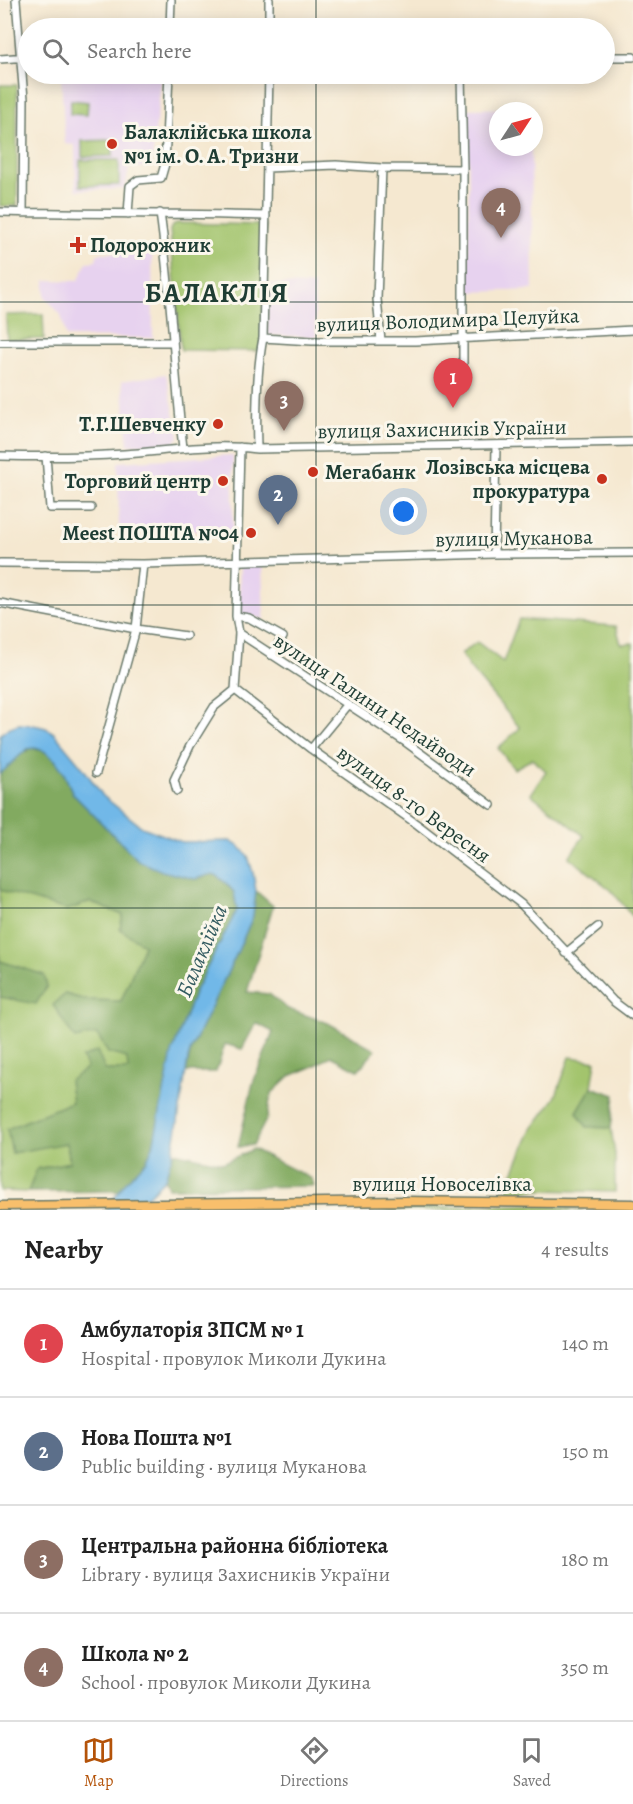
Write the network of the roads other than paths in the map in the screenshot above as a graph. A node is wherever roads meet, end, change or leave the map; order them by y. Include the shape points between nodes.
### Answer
1 (16, 0) edge
2 (171, 0) edge
3 (269, 0) edge
4 (19, 18) edge
5 (170, 18) edge
6 (269, 18) edge
7 (615, 57) edge
8 (633, 57) edge
9 (18, 58) edge
10 (0, 59) edge
11 (24, 84) edge
12 (169, 84) edge
13 (269, 84) edge
14 (461, 84) edge
15 (267, 168) junction
16 (382, 168) junction
17 (463, 169) junction
18 (0, 212) edge
19 (23, 213) junction
20 (160, 213) junction
21 (128, 214) junction
22 (266, 216) junction
23 (633, 330) edge
24 (462, 338) junction
25 (263, 339) junction
26 (381, 341) junction
27 (0, 342) edge
28 (172, 342) junction
29 (463, 386) dead end
30 (633, 442) edge
31 (496, 445) junction
32 (240, 447) junction
33 (183, 448) junction
34 (257, 449) junction
35 (0, 456) edge
36 (46, 456) junction
37 (91, 508) dead end
38 (633, 553) edge
39 (494, 554) junction
40 (237, 561) junction
41 (0, 563) edge
42 (143, 564) junction
43 (0, 603) edge
44 (236, 616) junction
45 (136, 629) junction
46 (239, 633) junction
47 (186, 636) dead end
48 (271, 655) junction
49 (235, 690) junction
50 (348, 704) junction
51 (311, 749) junction
52 (96, 773) dead end
53 (177, 791) dead end
54 (491, 805) dead end
55 (598, 927) dead end
56 (566, 953) junction
57 (633, 1016) edge
58 (633, 1204) edge
59 (0, 1206) edge

1 - 4 street
2 - 5 street
3 - 6 street
7 - 8 street
9 - 10 street
11 - 19 street
12 - 21 street via 161,178 138,180 130,186
13 - 15 street
14 - 17 street
15 - 16 street
15 - 22 street
16 - 17 street
16 - 26 street via 377,299
17 - 24 street
18 - 19 street
19 - 21 street
20 - 21 street
20 - 22 street
20 - 28 street
22 - 25 street
23 - 24 street, вулиця Володимира Целуйка
24 - 26 street, вулиця Володимира Целуйка
24 - 29 street
25 - 26 street, вулиця Володимира Целуйка
25 - 34 street
27 - 28 street
28 - 33 street
30 - 31 street, вулиця Захисників України
31 - 34 street, вулиця Захисників України
31 - 39 street
32 - 33 street, вулиця Захисників України
32 - 34 street, вулиця Захисників України
32 - 40 street
33 - 36 street, вулиця Захисників України
35 - 36 street, вулиця Захисників України
36 - 37 street via 50,508
38 - 39 street, вулиця Муканова
39 - 40 street, вулиця Муканова
40 - 42 street, вулиця Муканова
40 - 44 street
41 - 42 street, вулиця Муканова
42 - 45 street
43 - 45 street
44 - 46 street
44 - 48 street via 249,618 283,637
45 - 47 street
45 - 52 street
46 - 48 street, вулиця Галини Недайводи
46 - 49 street
48 - 50 street, вулиця Галини Недайводи
49 - 51 street, вулиця 8-го Вересня
49 - 53 street via 214,707 190,746 174,780
50 - 51 street
50 - 54 street, вулиця Галини Недайводи
51 - 56 street, вулиця 8-го Вересня via 522,904
55 - 56 street
56 - 57 street, вулиця 8-го Вересня
58 - 59 main road, вулиця Новоселівка via 406,1201

